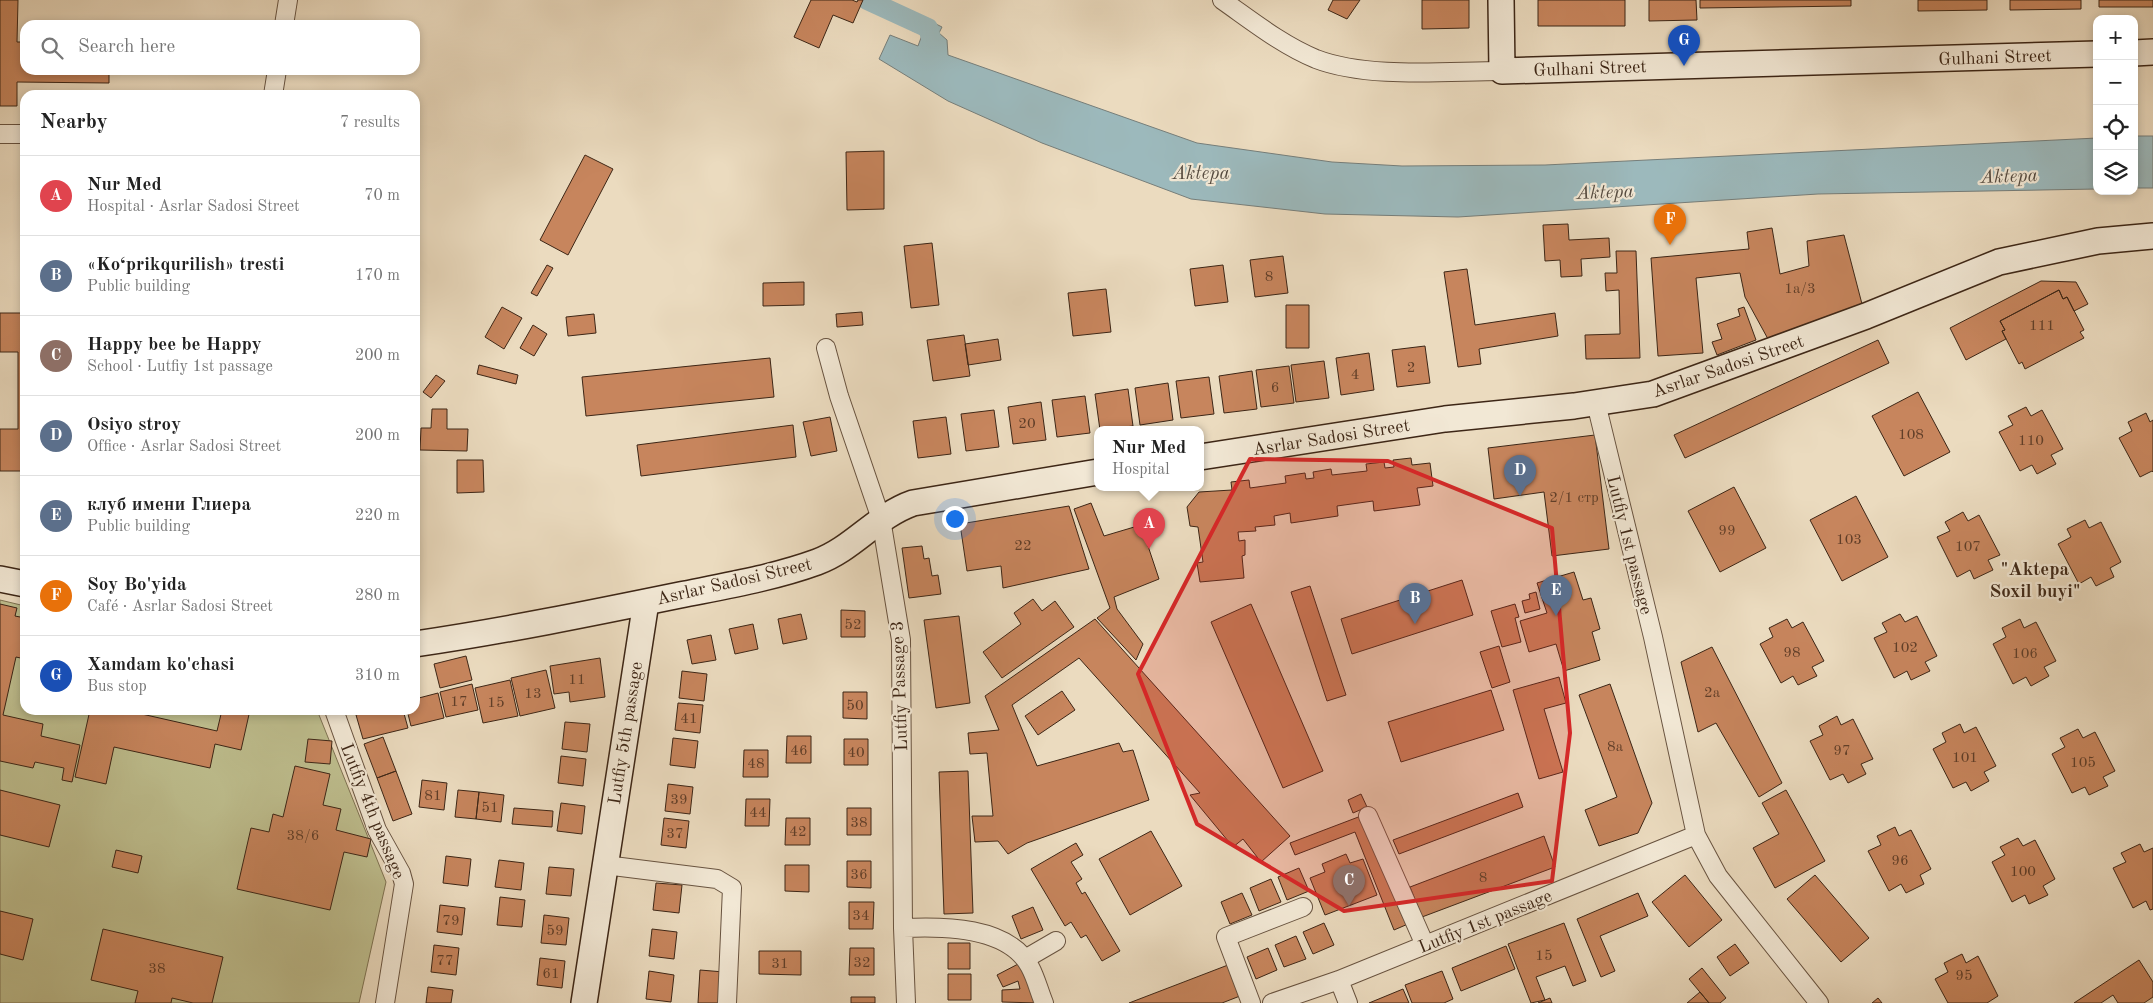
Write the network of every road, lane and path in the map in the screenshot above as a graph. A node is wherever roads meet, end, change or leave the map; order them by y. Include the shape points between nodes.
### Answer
1 (288, 0) edge
2 (1222, 0) edge
3 (1501, 0) edge
4 (285, 20) edge
5 (2153, 52) edge
6 (2138, 53) edge
7 (2093, 54) edge
8 (1502, 71) junction
9 (276, 75) edge
10 (274, 90) edge
11 (0, 134) edge
12 (20, 134) edge
13 (2153, 236) edge
14 (826, 348) dead end
15 (1596, 403) junction
16 (1204, 456) edge
17 (1094, 473) edge
18 (881, 519) junction
19 (0, 579) edge
20 (20, 583) edge
21 (646, 602) junction
22 (420, 643) edge
23 (336, 715) edge
24 (1368, 816) dead end
25 (1696, 835) junction
26 (606, 865) junction
27 (1303, 907) dead end
28 (903, 928) junction
29 (1056, 941) dead end
30 (1425, 945) junction
31 (1025, 960) junction
32 (1339, 980) junction
33 (385, 1003) edge
34 (584, 1003) edge
35 (727, 1003) edge
36 (906, 1003) edge
37 (1044, 1003) edge
38 (1251, 1003) edge
39 (1272, 1003) edge
40 (1348, 1003) edge
41 (1819, 1003) edge

1 - 4 street
2 - 8 street, Gulhani Street via 1296,48 1341,66 1378,71
3 - 8 street
5 - 6 street
7 - 8 street, Gulhani Street
9 - 10 street
11 - 12 street
13 - 15 street, Asrlar Sadosi Street via 2098,241 1999,262 1866,316 1672,388
14 - 18 street, Lutfiy Passage 3
15 - 16 street, Asrlar Sadosi Street via 1446,419
15 - 25 street, Lutfiy 1st passage via 1653,637
17 - 18 street, Asrlar Sadosi Street via 926,500 899,508
18 - 21 street, Asrlar Sadosi Street via 853,543 818,562 744,582
18 - 28 street, Lutfiy Passage 3 via 900,640
19 - 20 street
21 - 22 street, Asrlar Sadosi Street
21 - 26 street, Lutfiy 5th passage
23 - 33 street, Lutfiy 4th passage via 377,830 404,884
24 - 30 street
25 - 30 street, Lutfiy 1st passage
25 - 41 street, Lutfiy 1st passage via 1718,876
26 - 34 street, Lutfiy 5th passage
26 - 35 street via 717,880 732,888
27 - 38 street via 1226,937
28 - 31 street via 935,926 981,933 1010,946
28 - 36 street, Lutfiy Passage 3
29 - 31 street
30 - 32 street, Lutfiy 1st passage
31 - 37 street
32 - 39 street, Lutfiy 1st passage
32 - 40 street

